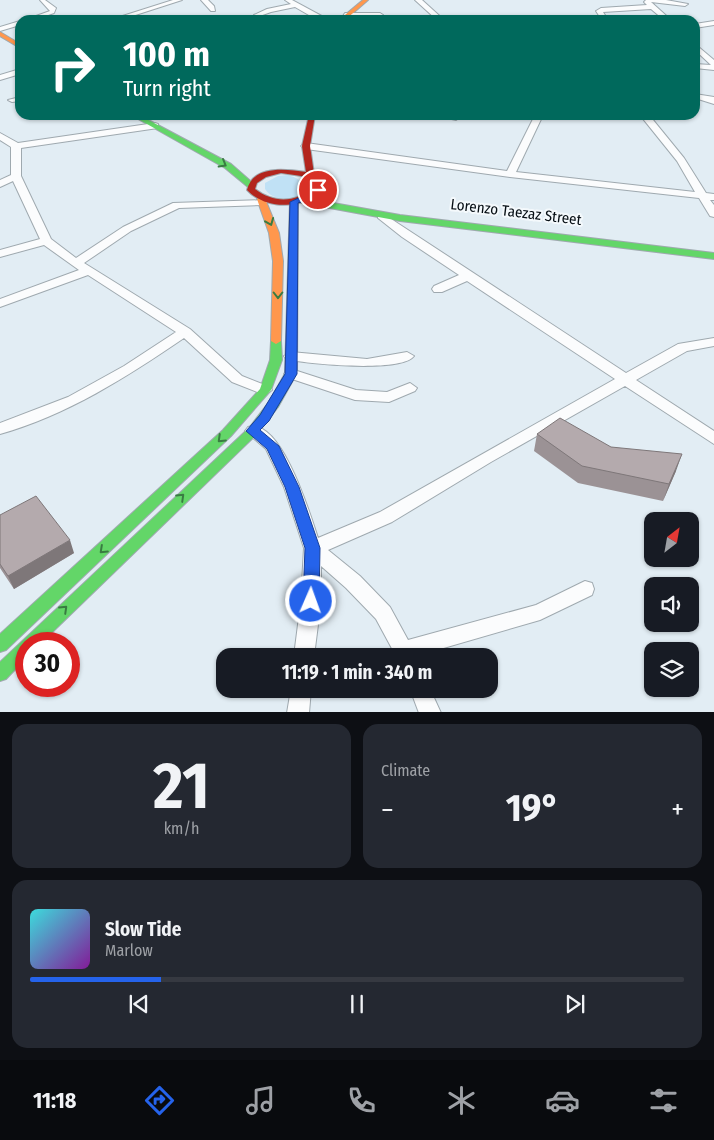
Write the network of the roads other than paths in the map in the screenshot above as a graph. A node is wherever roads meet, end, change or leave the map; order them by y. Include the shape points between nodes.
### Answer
1 (48, 0) edge
2 (179, 0) edge
3 (204, 0) edge
4 (288, 0) edge
5 (360, 0) edge
6 (366, 0) edge
7 (418, 0) edge
8 (644, 0) edge
9 (650, 0) edge
10 (685, 4) dead end
11 (297, 5) junction
12 (653, 7) junction
13 (213, 10) dead end
14 (43, 15) edge
15 (130, 15) edge
16 (257, 15) dead end
17 (313, 15) edge
18 (344, 15) edge
19 (345, 15) edge
20 (435, 15) edge
21 (602, 15) edge
22 (662, 15) edge
23 (714, 22) edge
24 (15, 24) edge
25 (700, 25) edge
26 (0, 29) edge
27 (0, 34) edge
28 (0, 42) edge
29 (15, 44) edge
30 (15, 46) edge
31 (700, 46) edge
32 (704, 46) dead end
33 (700, 51) edge
34 (714, 64) edge
35 (700, 67) edge
36 (714, 68) edge
37 (15, 73) edge
38 (0, 78) edge
39 (700, 97) edge
40 (713, 100) edge
41 (301, 120) edge
42 (311, 120) edge
43 (537, 120) edge
44 (648, 120) edge
45 (153, 121) edge
46 (0, 136) edge
47 (16, 146) junction
48 (306, 146) junction
49 (237, 159) dead end
50 (254, 167) dead end
51 (281, 171) junction
52 (270, 173) junction
53 (510, 174) junction
54 (310, 175) junction
55 (16, 176) junction
56 (0, 184) edge
57 (251, 186) junction
58 (318, 190) junction
59 (709, 197) edge
60 (262, 200) junction
61 (297, 201) junction
62 (714, 214) edge
63 (382, 216) junction
64 (46, 241) junction
65 (688, 250) junction
66 (714, 250) edge
67 (0, 254) edge
68 (714, 256) edge
69 (76, 264) junction
70 (88, 271) junction
71 (469, 275) junction
72 (438, 289) dead end
73 (0, 303) edge
74 (185, 332) junction
75 (714, 342) edge
76 (292, 356) junction
77 (407, 356) dead end
78 (291, 374) junction
79 (628, 380) junction
80 (410, 388) dead end
81 (265, 390) junction
82 (0, 428) edge
83 (252, 431) junction
84 (711, 432) edge
85 (313, 548) junction
86 (585, 589) dead end
87 (42, 632) edge
88 (0, 645) edge
89 (305, 648) edge
90 (402, 648) edge
91 (421, 648) edge
92 (15, 658) edge
93 (0, 673) edge
94 (300, 698) edge
95 (424, 698) edge
96 (298, 712) edge
97 (430, 712) edge

1 - 14 street via 42,2 54,9
2 - 15 street
3 - 13 street
4 - 11 street
5 - 18 main road
6 - 19 main road
7 - 20 street
8 - 12 street
9 - 10 street
11 - 16 street
11 - 17 street
12 - 21 street via 601,10
12 - 22 street
23 - 25 street
24 - 26 street
27 - 29 main road
28 - 30 main road
31 - 32 street
33 - 34 street
35 - 36 street
37 - 38 street
39 - 40 street
41 - 51 main road via 291,155
42 - 48 main road
43 - 53 street
44 - 59 street
45 - 47 street
45 - 49 main road
45 -> 57 main road via 228,166
46 - 47 street
47 - 55 street
48 - 53 street
48 - 54 main road
50 - 52 main road
51 - 52 main road
51 - 54 main road
52 - 57 main road via 257,178
53 - 59 street
54 - 58 main road via 319,184
55 - 56 street
55 - 64 street
57 - 60 main road
58 - 61 main road
58 - 65 main road, Lorenzo Taezaz Street via 380,210
59 - 62 street
60 - 61 main road
60 - 69 street via 177,205 127,228
60 -> 81 main road via 274,233 278,260 276,360
61 - 63 main road
61 - 76 main road
63 - 65 main road
63 - 71 street
64 - 67 street
64 - 69 street
65 - 66 main road, Lorenzo Taezaz Street
65 - 68 main road
69 - 70 street
70 - 73 street
70 - 74 street
71 - 72 street
71 - 79 street
74 - 81 street via 237,379
74 - 82 street via 130,369 73,400
75 - 79 street via 684,347
76 - 77 street via 367,363
76 - 78 main road
78 - 80 street via 355,395 388,397
78 - 83 main road via 264,418
79 - 84 street
79 - 85 street via 485,458 386,517
81 -> 88 main road via 228,433
83 - 85 street via 272,446 292,487
87 -> 83 main road
85 - 89 street
85 - 90 street via 383,613
86 - 91 street via 540,612
92 - 93 main road
94 - 96 street
95 - 97 street

